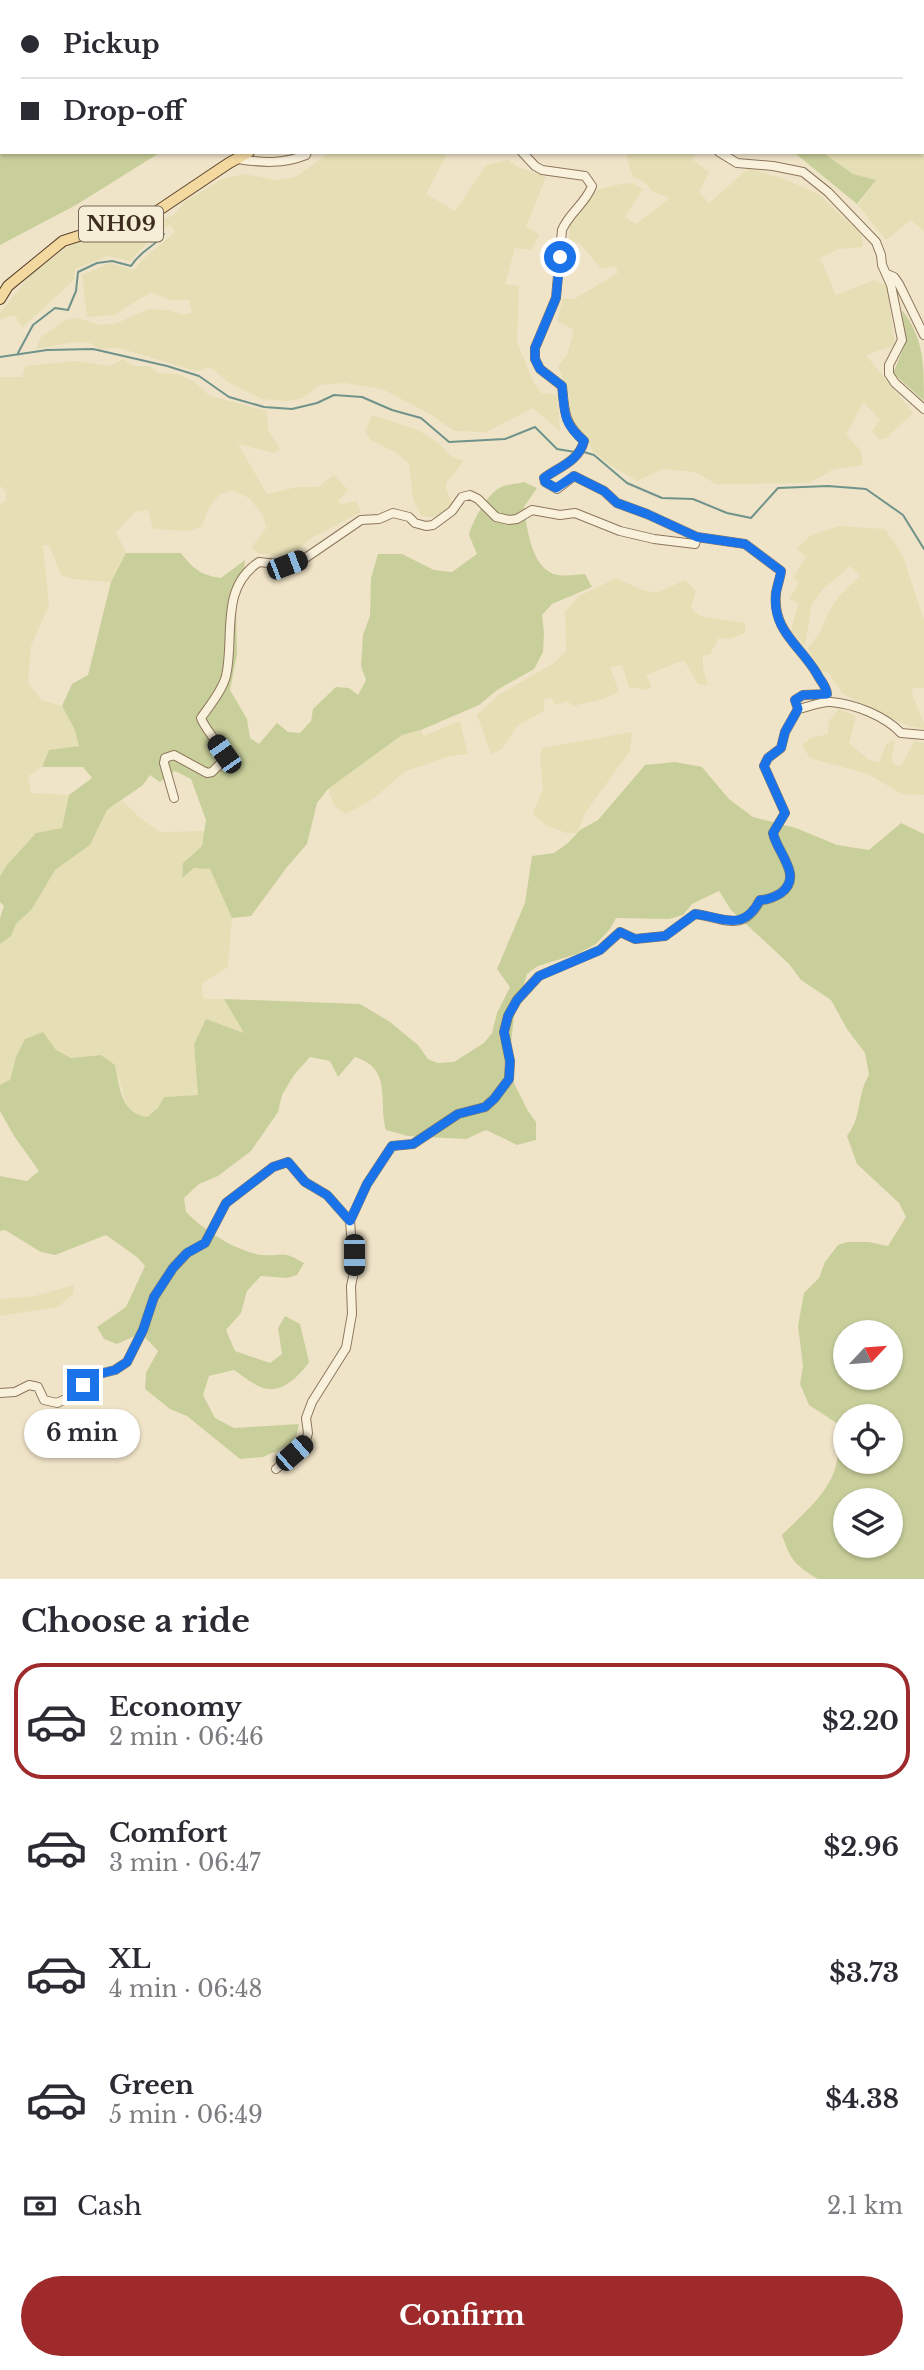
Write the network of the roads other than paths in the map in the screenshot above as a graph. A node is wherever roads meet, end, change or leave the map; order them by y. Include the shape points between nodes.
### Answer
1 (246, 154) edge
2 (306, 154) edge
3 (524, 154) edge
4 (722, 154) edge
5 (238, 159) junction
6 (887, 274) junction
7 (0, 299) edge
8 (924, 335) edge
9 (924, 409) edge
10 (697, 537) junction
11 (798, 709) junction
12 (924, 735) edge
13 (174, 798) dead end
14 (350, 1221) junction
15 (0, 1393) edge
16 (276, 1469) dead end

1 - 5 main road, NH09
2 - 5 street via 281,163
3 - 10 street via 542,170 584,176 592,186 562,230 556,298 535,348 540,369 562,386 563,411 570,429 584,441 576,455 544,478 545,482 556,488 574,476 617,503
4 - 6 street via 737,163 803,172 876,242
5 - 7 main road, NH09 via 144,219 63,241 8,286
6 - 8 street via 899,284
6 - 9 street via 902,340 889,374
10 - 11 street via 745,544 781,571 778,617 827,694 803,695 795,700
10 - 13 street via 695,544 654,539 575,513 532,510 509,520 496,517 470,495 433,525 393,513 360,520 304,559 287,565 259,562 247,569 230,606 225,679 201,718 224,754 223,761 207,773 174,755 165,758
11 - 12 street via 830,702 863,710 893,724 901,733
11 - 14 street via 781,748 764,766 785,813 773,833 790,871 787,887 769,900 760,900 755,910 740,920 721,921 695,914 665,936 635,939 620,932 600,950 539,976 508,1016 504,1032 510,1072 500,1093 485,1107 458,1114 413,1144 392,1146
14 - 15 street via 327,1195 305,1182 295,1167 282,1163 226,1203 205,1243 173,1268 154,1297 127,1362 88,1380 57,1404 44,1400 38,1387 29,1385
14 - 16 street via 354,1272 346,1348 312,1402 305,1444

